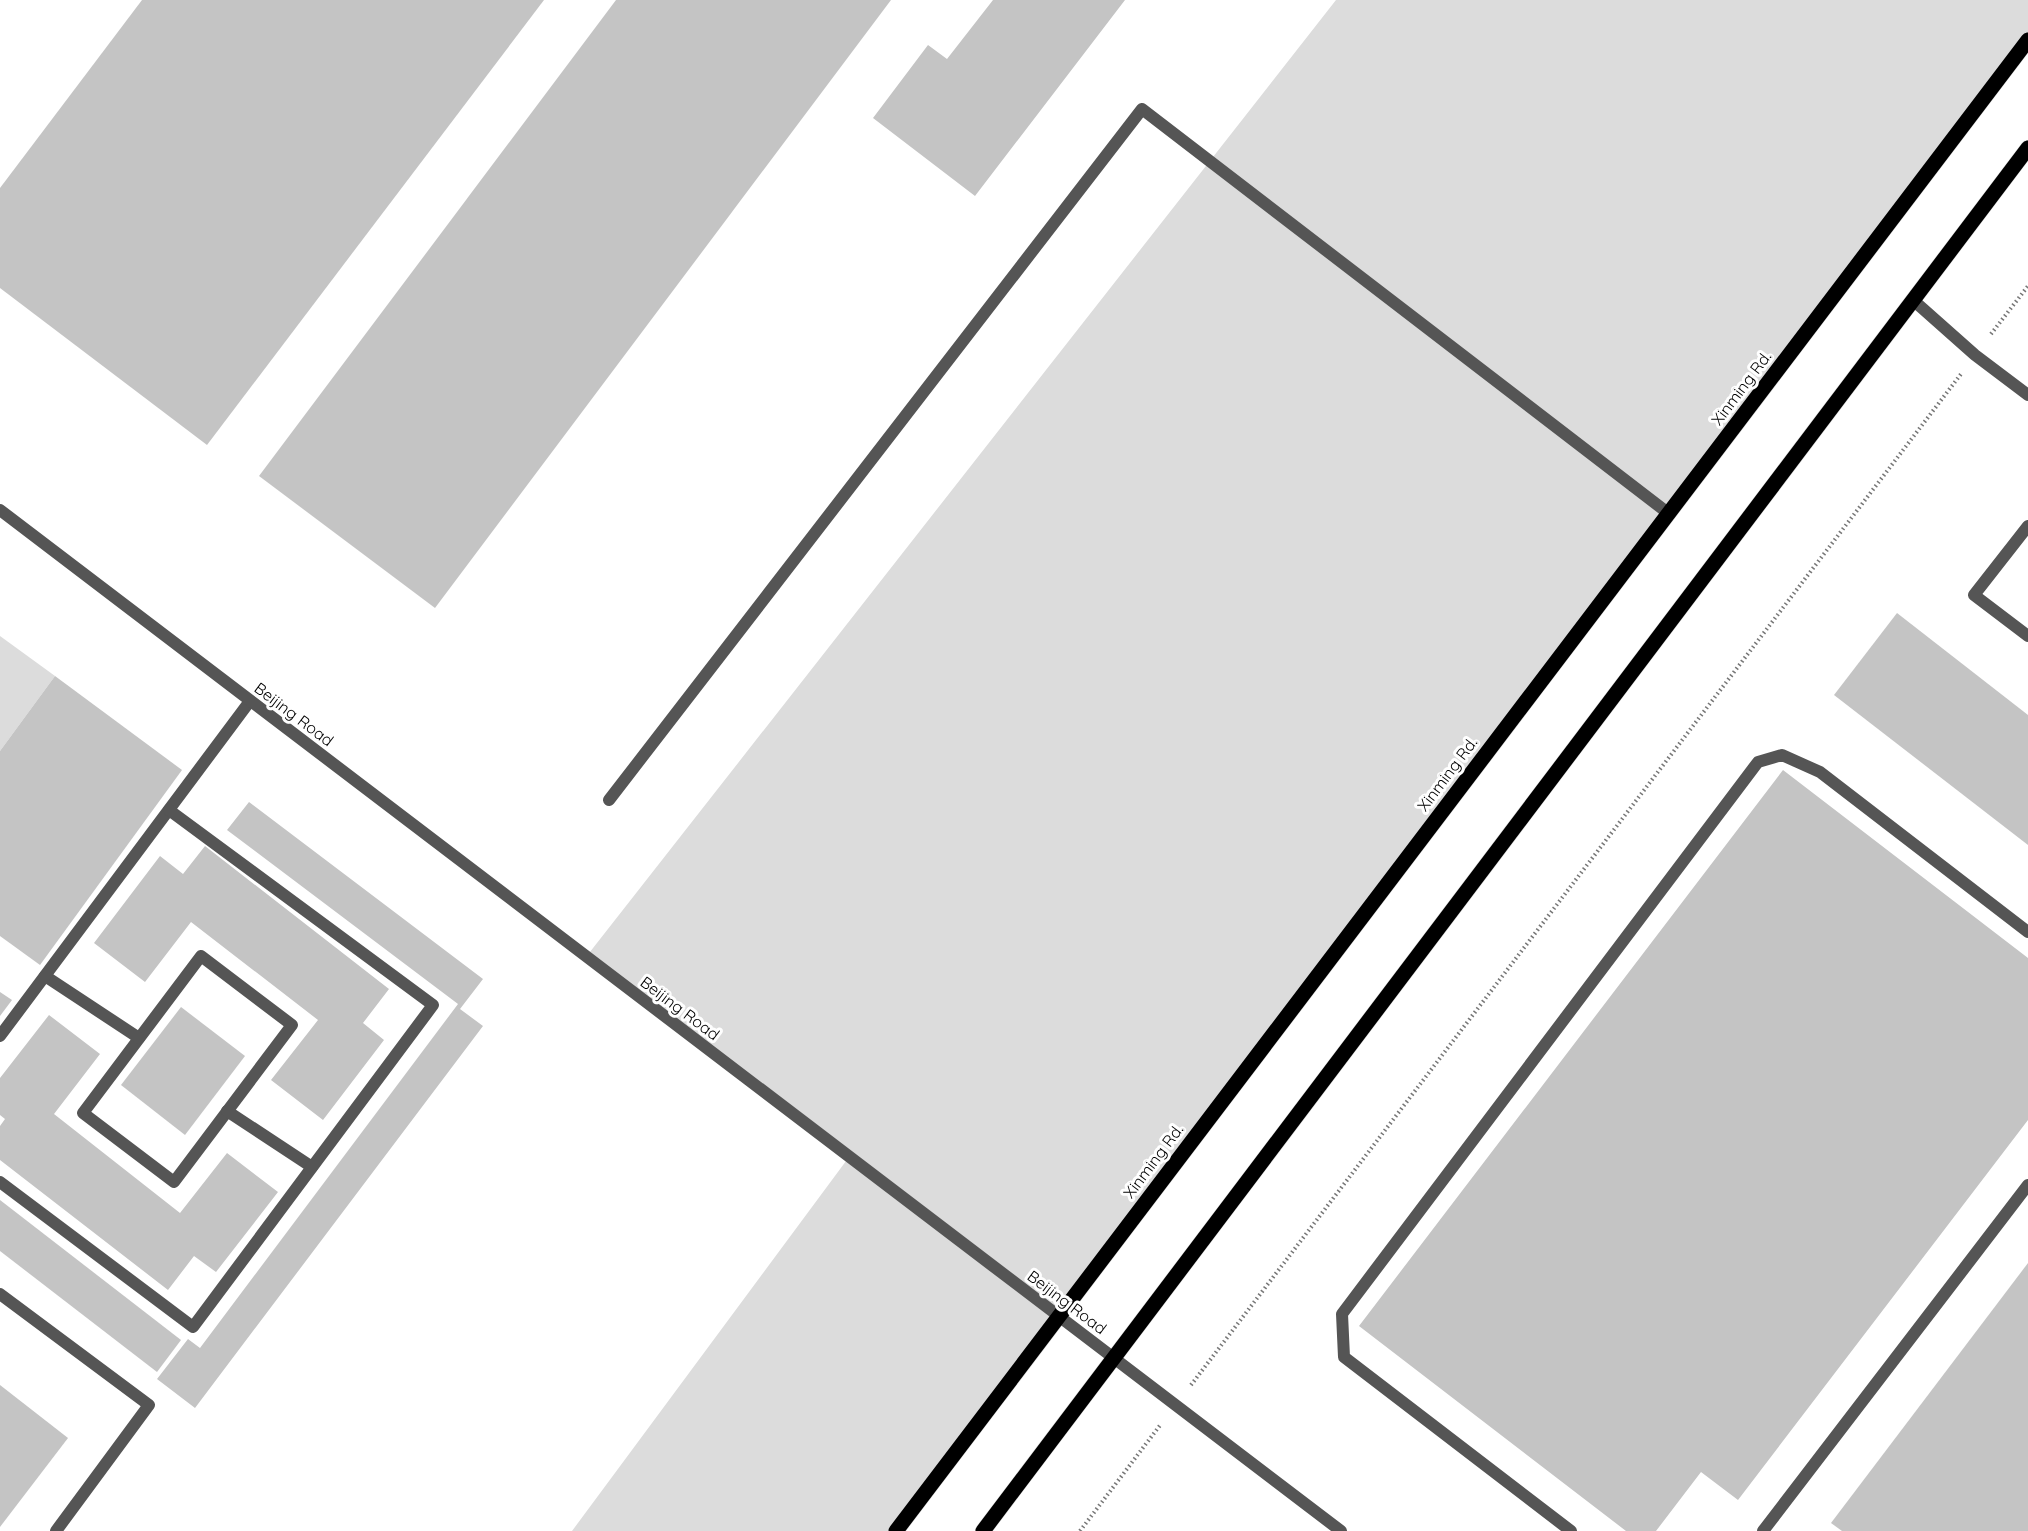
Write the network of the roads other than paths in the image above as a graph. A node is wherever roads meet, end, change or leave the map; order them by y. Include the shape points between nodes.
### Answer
1 (2028, 40) edge
2 (2028, 148) edge
3 (1913, 300) junction
4 (2028, 395) edge
5 (0, 510) edge
6 (1668, 513) junction
7 (2028, 526) edge
8 (2028, 636) edge
9 (250, 701) junction
10 (609, 800) dead end
11 (169, 810) junction
12 (2028, 932) edge
13 (45, 976) junction
14 (0, 1036) edge
15 (139, 1038) junction
16 (227, 1111) junction
17 (312, 1167) junction
18 (0, 1182) edge
19 (2028, 1185) edge
20 (0, 1294) edge
21 (1058, 1316) junction
22 (1114, 1358) junction
23 (56, 1531) edge
24 (896, 1531) edge
25 (983, 1531) edge
26 (1341, 1531) edge
27 (1571, 1531) edge
28 (1763, 1531) edge

1 - 6 main road, Xinming Rd.
2 - 3 main road
3 - 4 street
3 - 22 main road
5 - 9 street, Beijing Road
6 - 10 street via 1142,109
6 - 21 main road, Xinming Rd.
7 - 8 street via 1974,595
9 - 11 street
9 - 21 street, Beijing Road
11 - 13 street
11 - 17 street via 433,1005
12 - 27 street via 1820,772 1782,755 1758,762 1342,1314 1344,1356
13 - 14 street
13 - 15 street
15 - 16 street via 83,1113 174,1182
15 - 16 street via 201,956 292,1025
16 - 17 street
17 - 18 street via 193,1328
19 - 28 street
20 - 23 street via 149,1405
21 - 22 street, Beijing Road
21 - 24 main road, Xinming Rd.
22 - 25 main road
22 - 26 street, Beijing Road

